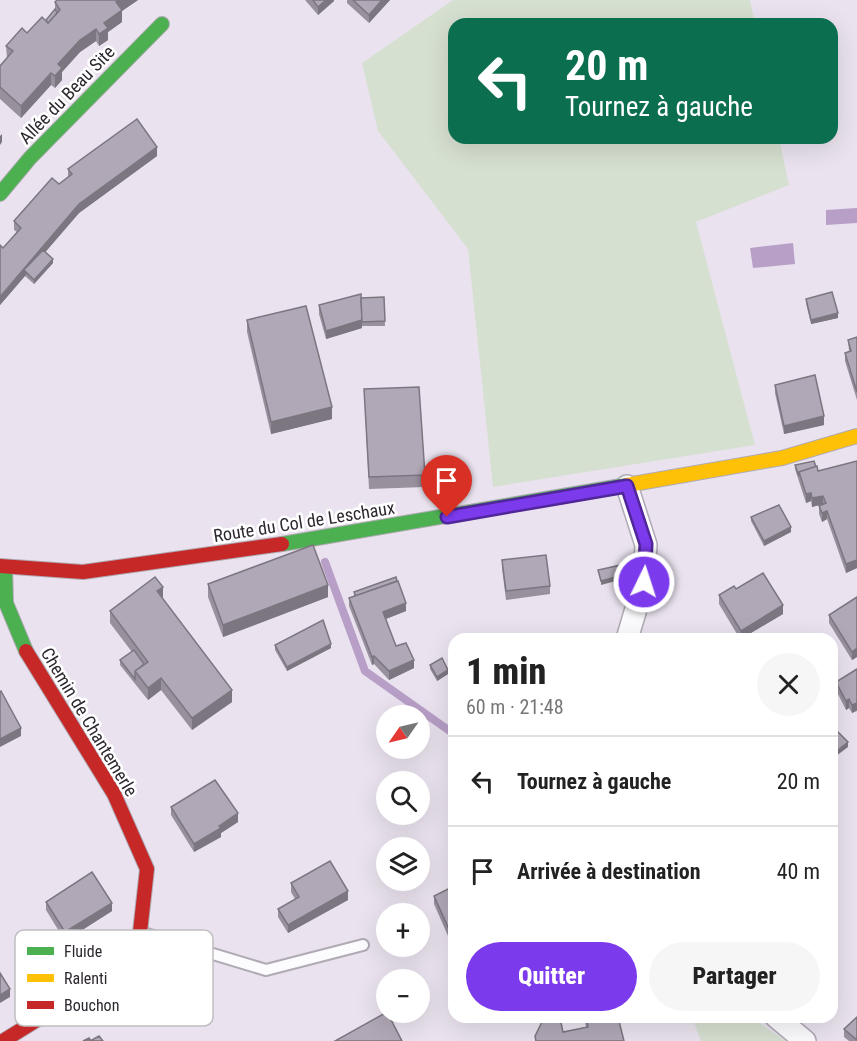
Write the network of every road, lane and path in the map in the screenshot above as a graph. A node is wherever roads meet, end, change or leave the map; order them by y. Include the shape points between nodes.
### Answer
1 (162, 24) dead end
2 (0, 194) edge
3 (857, 436) edge
4 (627, 486) junction
5 (3, 566) edge
6 (629, 633) edge
7 (140, 930) edge
8 (363, 945) dead end
9 (213, 954) edge
10 (784, 1023) edge
11 (27, 1026) edge
12 (3, 1041) edge
13 (805, 1041) edge

1 - 2 main road, Allée du Beau Site via 30,158
3 - 4 main road, Route du Col de Leschaux via 782,458
4 - 5 main road, Route du Col de Leschaux via 357,533 140,565 83,572
4 - 6 street via 646,544 644,582
5 - 7 main road, Chemin de Chantemerle via 6,603 21,643 114,794 147,869
8 - 9 lane via 266,970
10 - 13 street
11 - 12 main road, Chemin de Chantemerle

